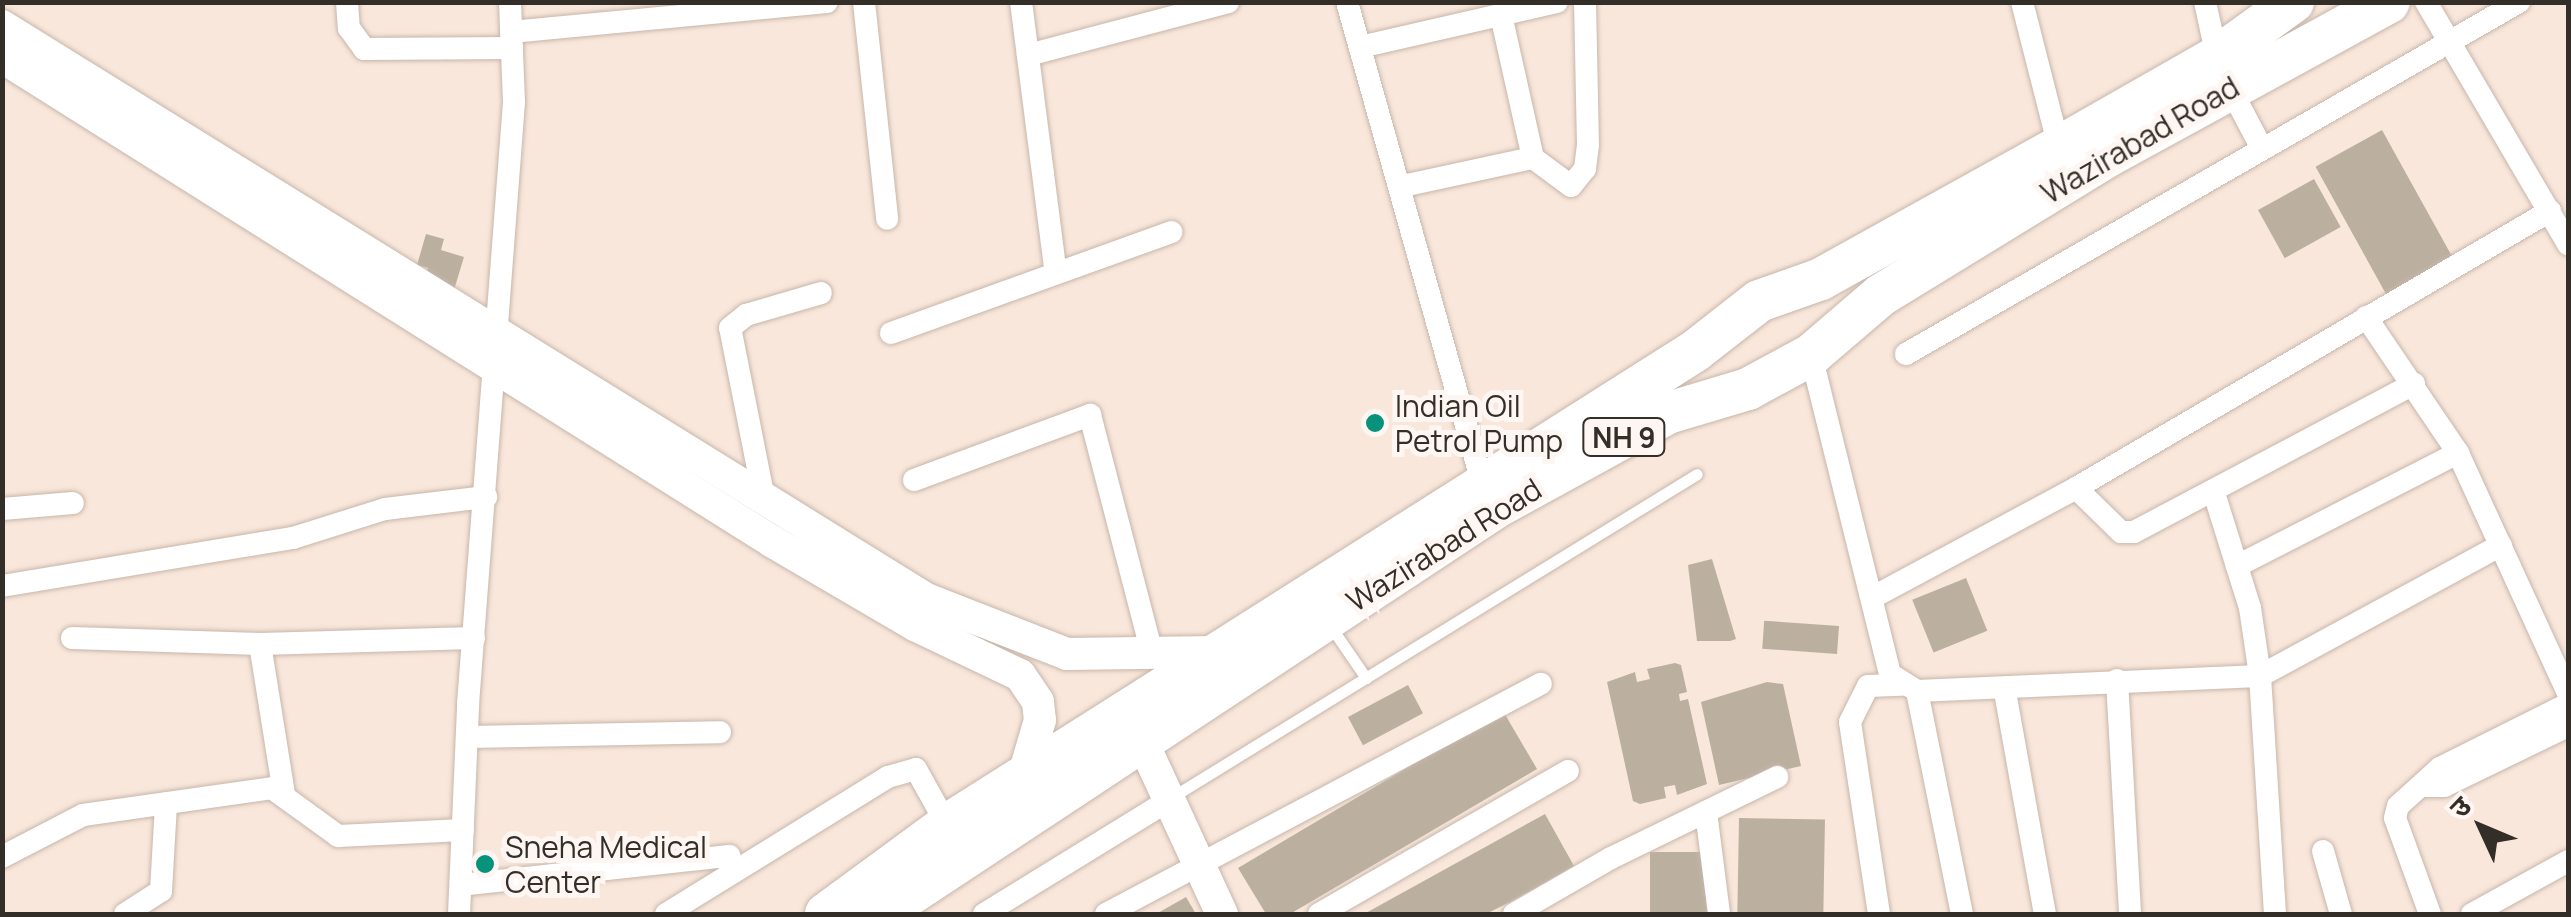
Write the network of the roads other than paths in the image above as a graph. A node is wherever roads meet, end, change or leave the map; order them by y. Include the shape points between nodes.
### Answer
1 (347, 2) edge
2 (510, 2) edge
3 (827, 2) edge
4 (864, 2) edge
5 (1021, 2) edge
6 (1228, 2) edge
7 (1347, 2) edge
8 (1556, 2) edge
9 (1585, 2) edge
10 (2022, 2) edge
11 (2205, 2) edge
12 (2294, 2) edge
13 (2389, 2) edge
14 (2426, 2) edge
15 (2520, 2) edge
16 (1501, 15) junction
17 (2, 26) edge
18 (512, 40) junction
19 (2446, 41) junction
20 (1360, 47) junction
21 (1028, 55) junction
22 (2, 57) edge
23 (2223, 72) junction
24 (2260, 145) junction
25 (2059, 148) junction
26 (1533, 158) junction
27 (1402, 186) junction
28 (252, 198) junction
29 (2550, 210) junction
30 (886, 219) dead end
31 (1171, 232) dead end
32 (2568, 244) edge
33 (1054, 269) junction
34 (820, 294) dead end
35 (2366, 317) junction
36 (892, 333) dead end
37 (1714, 335) junction
38 (1906, 354) dead end
39 (498, 355) junction
40 (1812, 355) junction
41 (2414, 384) junction
42 (1714, 397) junction
43 (2458, 454) junction
44 (1697, 474) dead end
45 (914, 480) dead end
46 (1482, 481) junction
47 (2076, 488) junction
48 (2214, 493) junction
49 (486, 498) junction
50 (73, 503) dead end
51 (765, 504) junction
52 (2, 509) edge
53 (2501, 546) junction
54 (2237, 566) junction
55 (2, 586) edge
56 (1875, 596) junction
57 (1326, 620) junction
58 (72, 638) dead end
59 (474, 638) junction
60 (260, 644) junction
61 (1215, 652) junction
62 (1153, 656) junction
63 (2260, 676) junction
64 (1366, 678) junction
65 (2117, 680) junction
66 (1541, 684) dead end
67 (1909, 688) junction
68 (2006, 692) junction
69 (2568, 693) edge
70 (2568, 704) edge
71 (2568, 726) edge
72 (720, 732) dead end
73 (467, 737) junction
74 (1142, 742) junction
75 (1568, 771) dead end
76 (1024, 774) junction
77 (1777, 778) dead end
78 (2425, 786) junction
79 (284, 794) junction
80 (1168, 800) junction
81 (166, 803) junction
82 (1706, 812) junction
83 (947, 825) junction
84 (463, 830) junction
85 (2323, 851) dead end
86 (728, 856) dead end
87 (2, 858) edge
88 (2568, 861) edge
89 (1198, 865) junction
90 (461, 886) junction
91 (124, 914) edge
92 (459, 914) edge
93 (666, 914) edge
94 (826, 914) edge
95 (880, 914) edge
96 (984, 914) edge
97 (1106, 914) edge
98 (1222, 914) edge
99 (1319, 914) edge
100 (1514, 914) edge
101 (1719, 914) edge
102 (1879, 914) edge
103 (1962, 914) edge
104 (2045, 914) edge
105 (2130, 914) edge
106 (2274, 914) edge
107 (2341, 914) edge
108 (2430, 914) edge
109 (2472, 914) edge

1 - 18 street via 349,28 364,50
2 - 18 street
3 - 18 street
4 - 30 street
5 - 21 street
6 - 21 street
7 - 20 street
8 - 16 street
9 - 26 street via 1585,169 1571,186
10 - 25 street
11 - 23 street
12 - 23 highway, Wazirabad Road / NH 9
13 - 23 highway, Wazirabad Road / NH 9
14 - 19 street
15 - 19 street
16 - 20 street
16 - 26 street
17 - 28 main road
18 - 39 street
19 - 24 street
19 - 29 street
20 - 27 street
21 - 33 street
22 - 28 main road
23 - 24 street
23 - 25 highway, Wazirabad Road / NH 9
23 - 40 highway, Wazirabad Road / NH 9 via 1881,295
24 - 38 street
25 - 37 highway, Wazirabad Road / NH 9 via 1821,279 1759,300
26 - 27 street
27 - 46 street
28 - 39 main road
29 - 32 street
29 - 35 street
31 - 33 street
33 - 36 street
34 - 51 street via 746,314 730,328
35 - 41 street
35 - 47 street
37 - 42 highway via 1743,328 1762,333 1769,345
37 - 46 highway, Wazirabad Road / NH 9
39 - 49 street
39 - 51 main road
39 - 76 main road via 900,616 1020,675 1038,702 1040,720
40 - 42 highway, Wazirabad Road / NH 9 via 1748,389
40 - 56 street
41 - 43 street
41 - 48 street
42 - 57 highway, Wazirabad Road / NH 9 via 1668,413 1498,506
43 - 53 street
43 - 54 street
44 - 64 lane
45 - 62 street via 1090,416
46 - 61 highway, Wazirabad Road / NH 9
47 - 48 street via 2121,532 2134,532
47 - 56 street
48 - 54 street
49 - 55 street via 385,509 293,538
49 - 59 street
50 - 52 street
51 - 62 main road via 926,599 1020,640 1067,654
53 - 63 street
53 - 69 street
54 - 63 street
56 - 67 street via 1890,674
57 - 64 lane
57 - 74 highway, Wazirabad Road / NH 9
58 - 60 street
59 - 60 street
59 - 73 street
60 - 79 street
61 - 62 main road
61 - 76 highway, Wazirabad Road / NH 9
63 - 65 street
63 - 106 street
64 - 80 lane
65 - 68 street
65 - 105 street
66 - 89 street
67 - 68 street
67 - 102 street via 1868,686 1850,722
67 - 103 street
68 - 104 street
70 - 78 street via 2440,768
71 - 78 street via 2444,786
72 - 73 street
73 - 84 street
74 - 80 main road
74 - 95 highway, Wazirabad Road / NH 9
75 - 99 street
76 - 83 highway, Wazirabad Road / NH 9
77 - 82 street
78 - 108 street via 2402,801 2395,818
79 - 81 street via 272,788
79 - 84 street via 338,836
80 - 89 main road
80 - 96 street
81 - 87 street via 68,820
81 - 91 street via 161,890
82 - 100 street
82 - 101 street
83 - 93 street via 916,768 888,777
83 - 94 highway, Wazirabad Road / NH 9
84 - 90 street
85 - 107 street
86 - 90 street
88 - 109 street
89 - 97 street
89 - 98 main road
90 - 92 street

